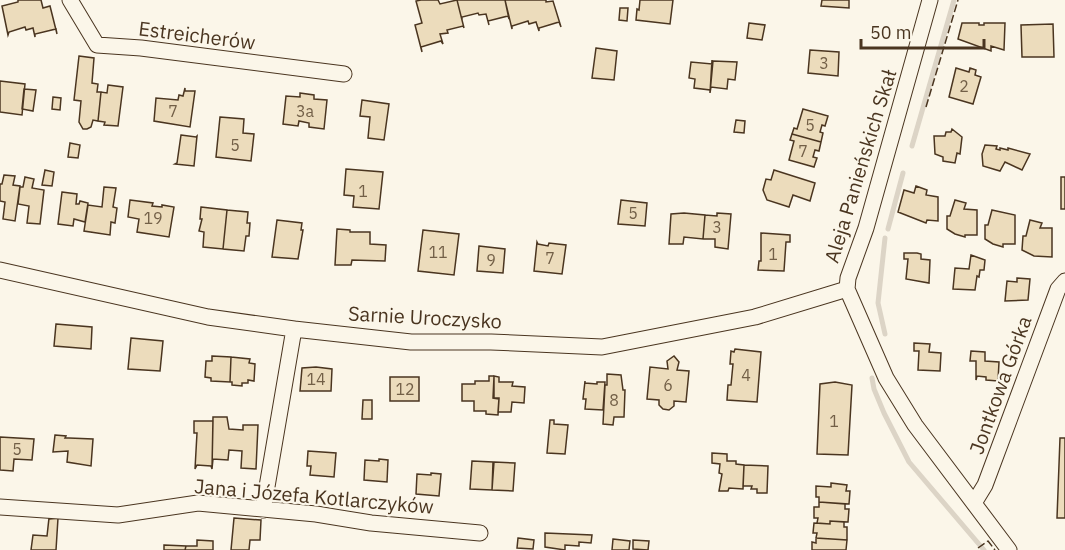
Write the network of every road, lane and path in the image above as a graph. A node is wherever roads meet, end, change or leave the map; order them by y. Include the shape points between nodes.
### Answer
1 (70, 0) edge
2 (930, 0) edge
3 (344, 74) dead end
4 (0, 270) edge
5 (1065, 281) edge
6 (847, 289) junction
7 (294, 329) junction
8 (974, 504) junction
9 (0, 507) edge
10 (263, 510) junction
11 (480, 533) dead end
12 (1009, 550) edge

1 - 3 street, Estreicherów via 97,45
2 - 6 street, Aleja Panieńskich Skał
4 - 7 street, Sarnie Uroczysko via 208,317
5 - 8 street, Jontkowa Górka via 1058,289 985,485
6 - 7 street, Sarnie Uroczysko via 755,317 602,347 411,342
6 - 8 street, Aleja Panieńskich Skał via 886,378 915,425
7 - 10 street
8 - 12 street, Aleja Panieńskich Skał
9 - 10 street, Jana i Józefa Kotlarczyków via 118,515 198,503
10 - 11 street, Jana i Józefa Kotlarczyków

